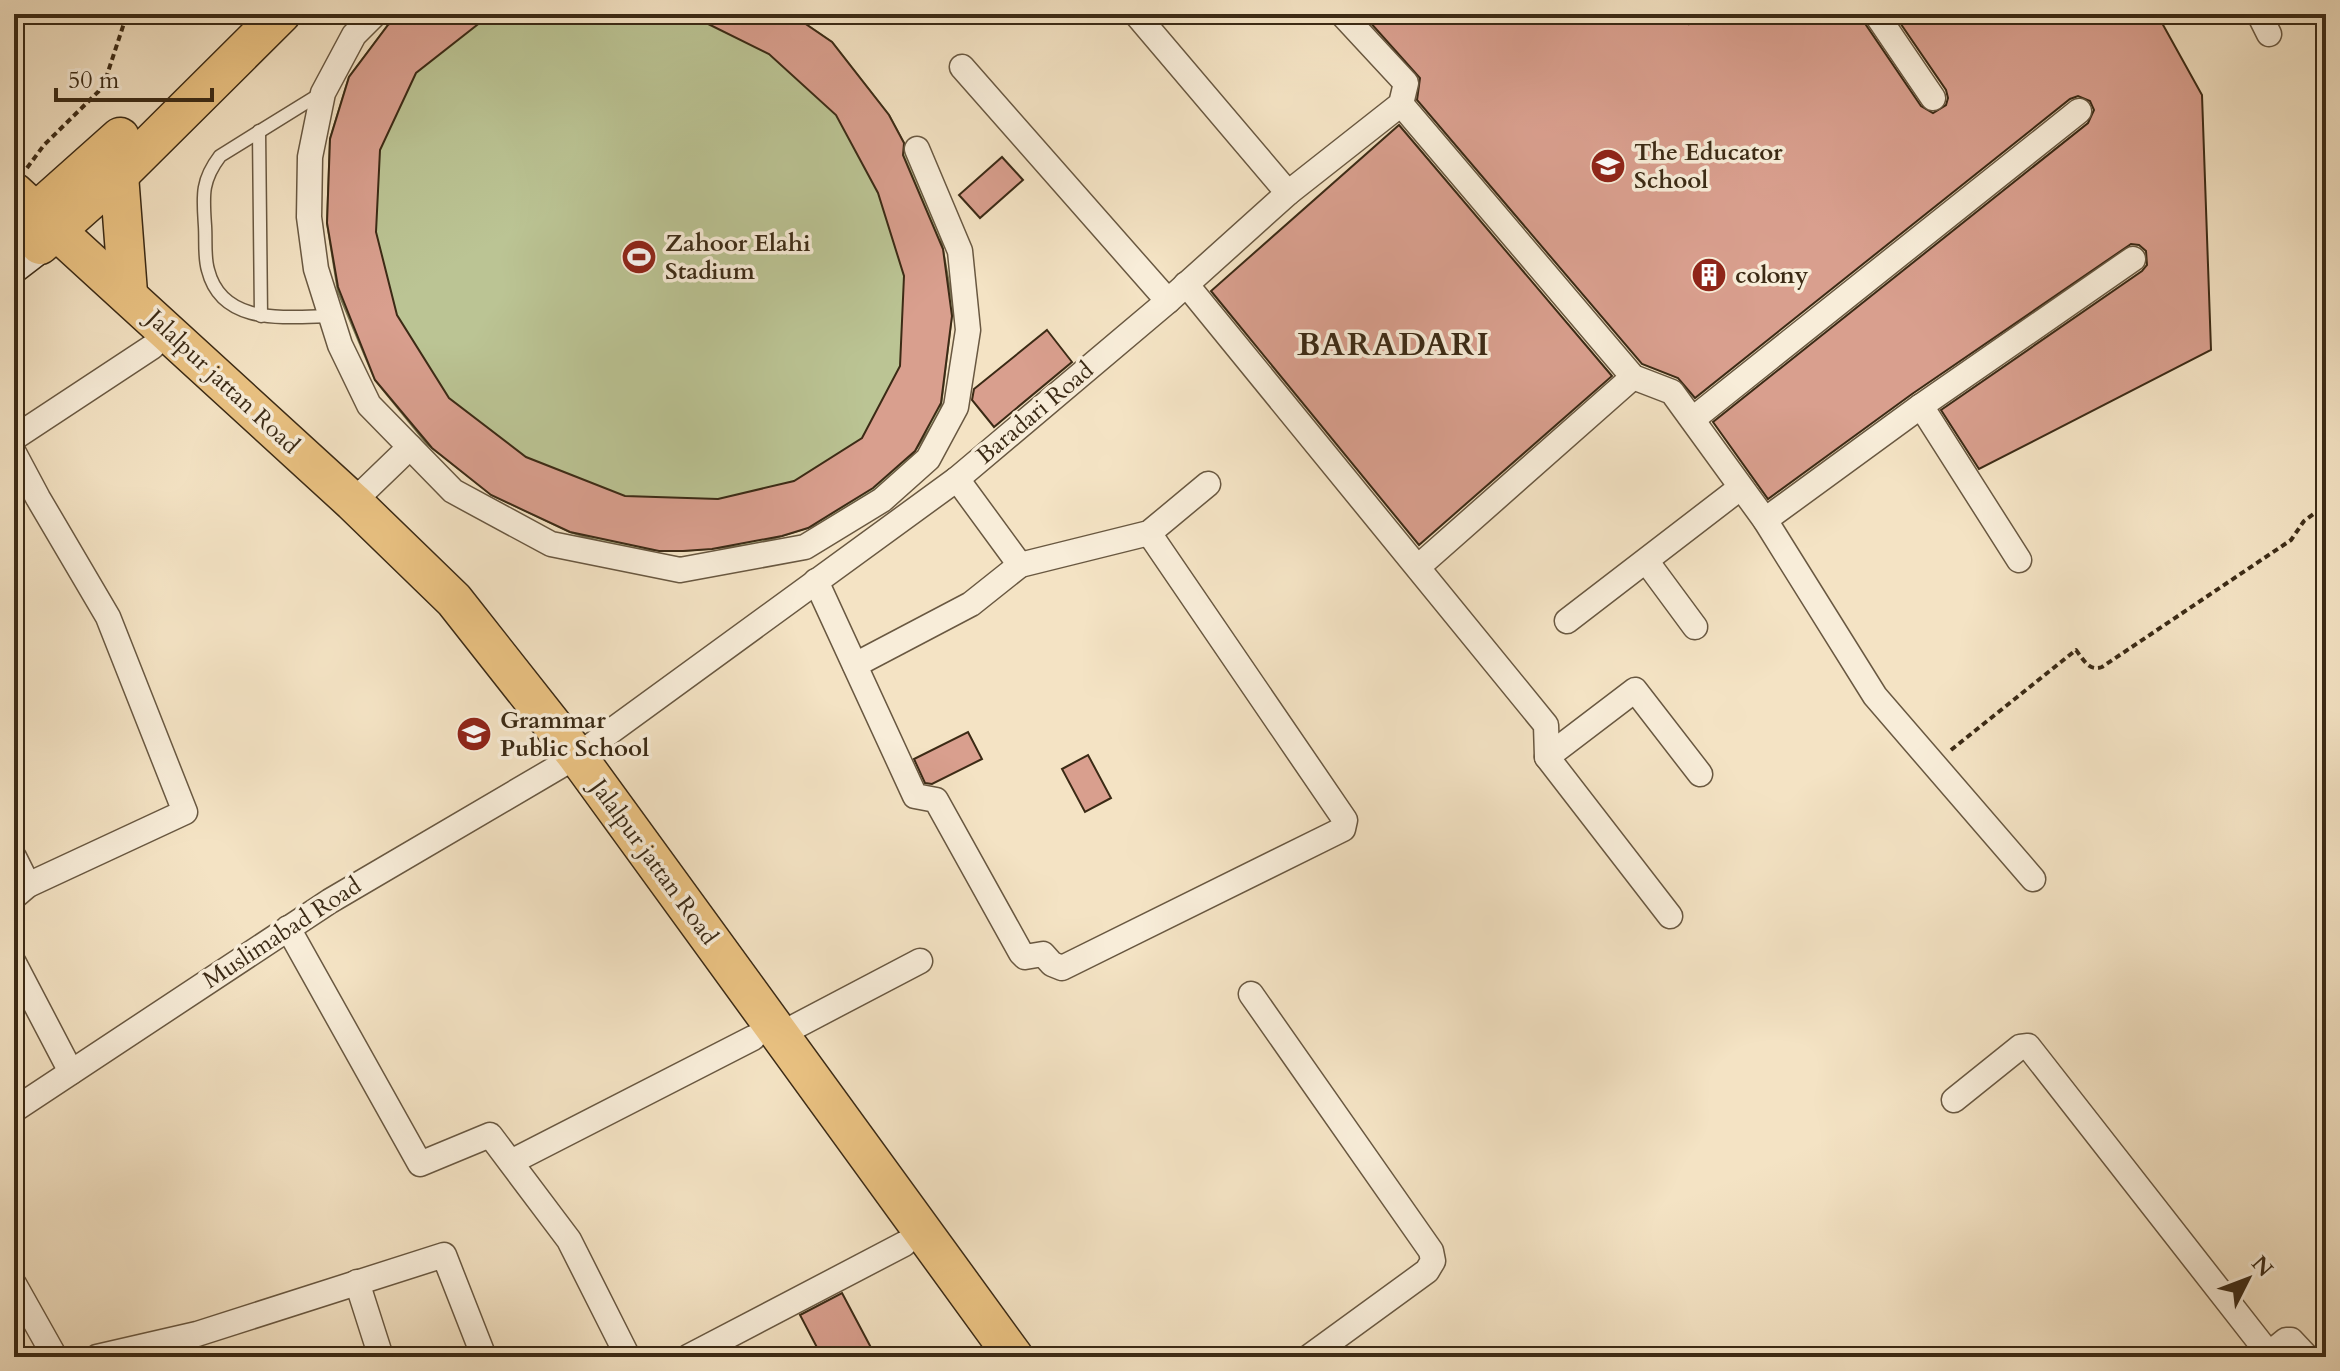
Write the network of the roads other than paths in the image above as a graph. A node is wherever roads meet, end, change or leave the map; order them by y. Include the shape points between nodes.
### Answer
1 (244, 14) edge
2 (281, 14) edge
3 (375, 14) edge
4 (1876, 14) edge
5 (1147, 18) edge
6 (1353, 18) edge
7 (962, 67) dead end
8 (323, 93) junction
9 (1933, 98) dead end
10 (1401, 104) junction
11 (2079, 111) dead end
12 (259, 131) junction
13 (917, 149) dead end
14 (119, 175) junction
15 (1288, 193) junction
16 (26, 222) edge
17 (2133, 259) dead end
18 (1186, 284) junction
19 (128, 293) junction
20 (1168, 301) junction
21 (261, 316) junction
22 (331, 316) junction
23 (152, 347) junction
24 (1633, 377) junction
25 (1921, 406) junction
26 (1693, 419) junction
27 (14, 438) edge
28 (410, 447) junction
29 (14, 453) edge
30 (957, 479) junction
31 (1208, 484) dead end
32 (1740, 488) junction
33 (353, 502) junction
34 (1765, 520) junction
35 (1149, 533) junction
36 (2019, 560) dead end
37 (1647, 562) junction
38 (1020, 565) junction
39 (1418, 567) junction
40 (816, 581) junction
41 (1567, 621) dead end
42 (1695, 627) dead end
43 (855, 665) junction
44 (1547, 757) junction
45 (568, 763) junction
46 (1700, 774) dead end
47 (14, 857) edge
48 (2033, 879) dead end
49 (21, 891) edge
50 (1670, 916) dead end
51 (288, 928) junction
52 (920, 961) dead end
53 (14, 963) edge
54 (1251, 994) dead end
55 (766, 1036) junction
56 (71, 1072) junction
57 (1954, 1100) dead end
58 (14, 1110) edge
59 (844, 1144) junction
60 (511, 1162) junction
61 (904, 1244) junction
62 (357, 1282) junction
63 (14, 1284) edge
64 (2267, 1355) edge
65 (55, 1357) edge
66 (97, 1357) edge
67 (381, 1357) edge
68 (484, 1357) edge
69 (628, 1357) edge
70 (688, 1357) edge
71 (985, 1357) edge
72 (1014, 1357) edge
73 (1309, 1357) edge
74 (2307, 1357) edge

1 - 16 main road via 99,158
2 - 14 main road
3 - 8 street via 354,35
4 - 9 street
5 - 15 street
6 - 10 street via 1406,83
7 - 20 street
8 - 12 lane
8 - 22 street via 310,157 309,217 316,269
10 - 15 street, Baradari Road
10 - 24 street
11 - 26 street
12 - 21 lane
12 - 21 lane via 220,156 208,171 202,193 207,270 227,301
13 - 28 street via 960,251 968,330 956,407 928,459 882,500 805,547 680,570 551,544 453,491
14 - 16 main road
14 - 19 main road
15 - 18 street, Baradari Road
16 - 19 main road, Jalalpur jattan Road
16 - 23 main road, Jalalpur jattan Road
17 - 25 street
18 - 20 street, Baradari Road
18 - 39 street
19 - 33 main road, Jalalpur jattan Road
20 - 30 street, Baradari Road
21 - 22 lane
22 - 28 street via 369,405
23 - 27 street
23 - 45 main road, Jalalpur jattan Road via 439,615
24 - 26 street via 1672,392
24 - 39 street
25 - 34 street
25 - 36 street
26 - 32 street
28 - 33 street
29 - 49 street via 108,617 185,812
30 - 38 street
30 - 40 street, Baradari Road
31 - 35 street
32 - 34 street
32 - 37 street
33 - 45 main road, Jalalpur jattan Road via 454,600
34 - 48 street via 1875,696
35 - 38 street
35 - 43 street via 1345,820 1343,829 1062,968 1043,954 1021,953 936,800 915,796
37 - 41 street
37 - 42 street
38 - 43 street via 971,604
39 - 44 street via 1546,725
40 - 43 street
40 - 45 street, Baradari Road
44 - 46 street via 1635,690
44 - 50 street
45 - 51 street, Muslimabad Road
45 - 55 main road, Jalalpur jattan Road
47 - 49 street
51 - 56 street, Muslimabad Road
51 - 60 street via 420,1164 490,1135
52 - 55 street
53 - 56 street
54 - 73 street via 1433,1261 1427,1271
55 - 59 main road, Jalalpur jattan Road
55 - 60 street
56 - 58 street, Muslimabad Road
57 - 64 street via 2028,1046
59 - 61 main road, Jalalpur jattan Road
59 - 72 main road, Jalalpur jattan Road
60 - 69 street via 569,1240
61 - 70 street
61 - 71 main road, Jalalpur jattan Road
62 - 66 street via 197,1334
62 - 67 street
62 - 68 street via 444,1255
63 - 65 street
64 - 74 street via 2291,1340

